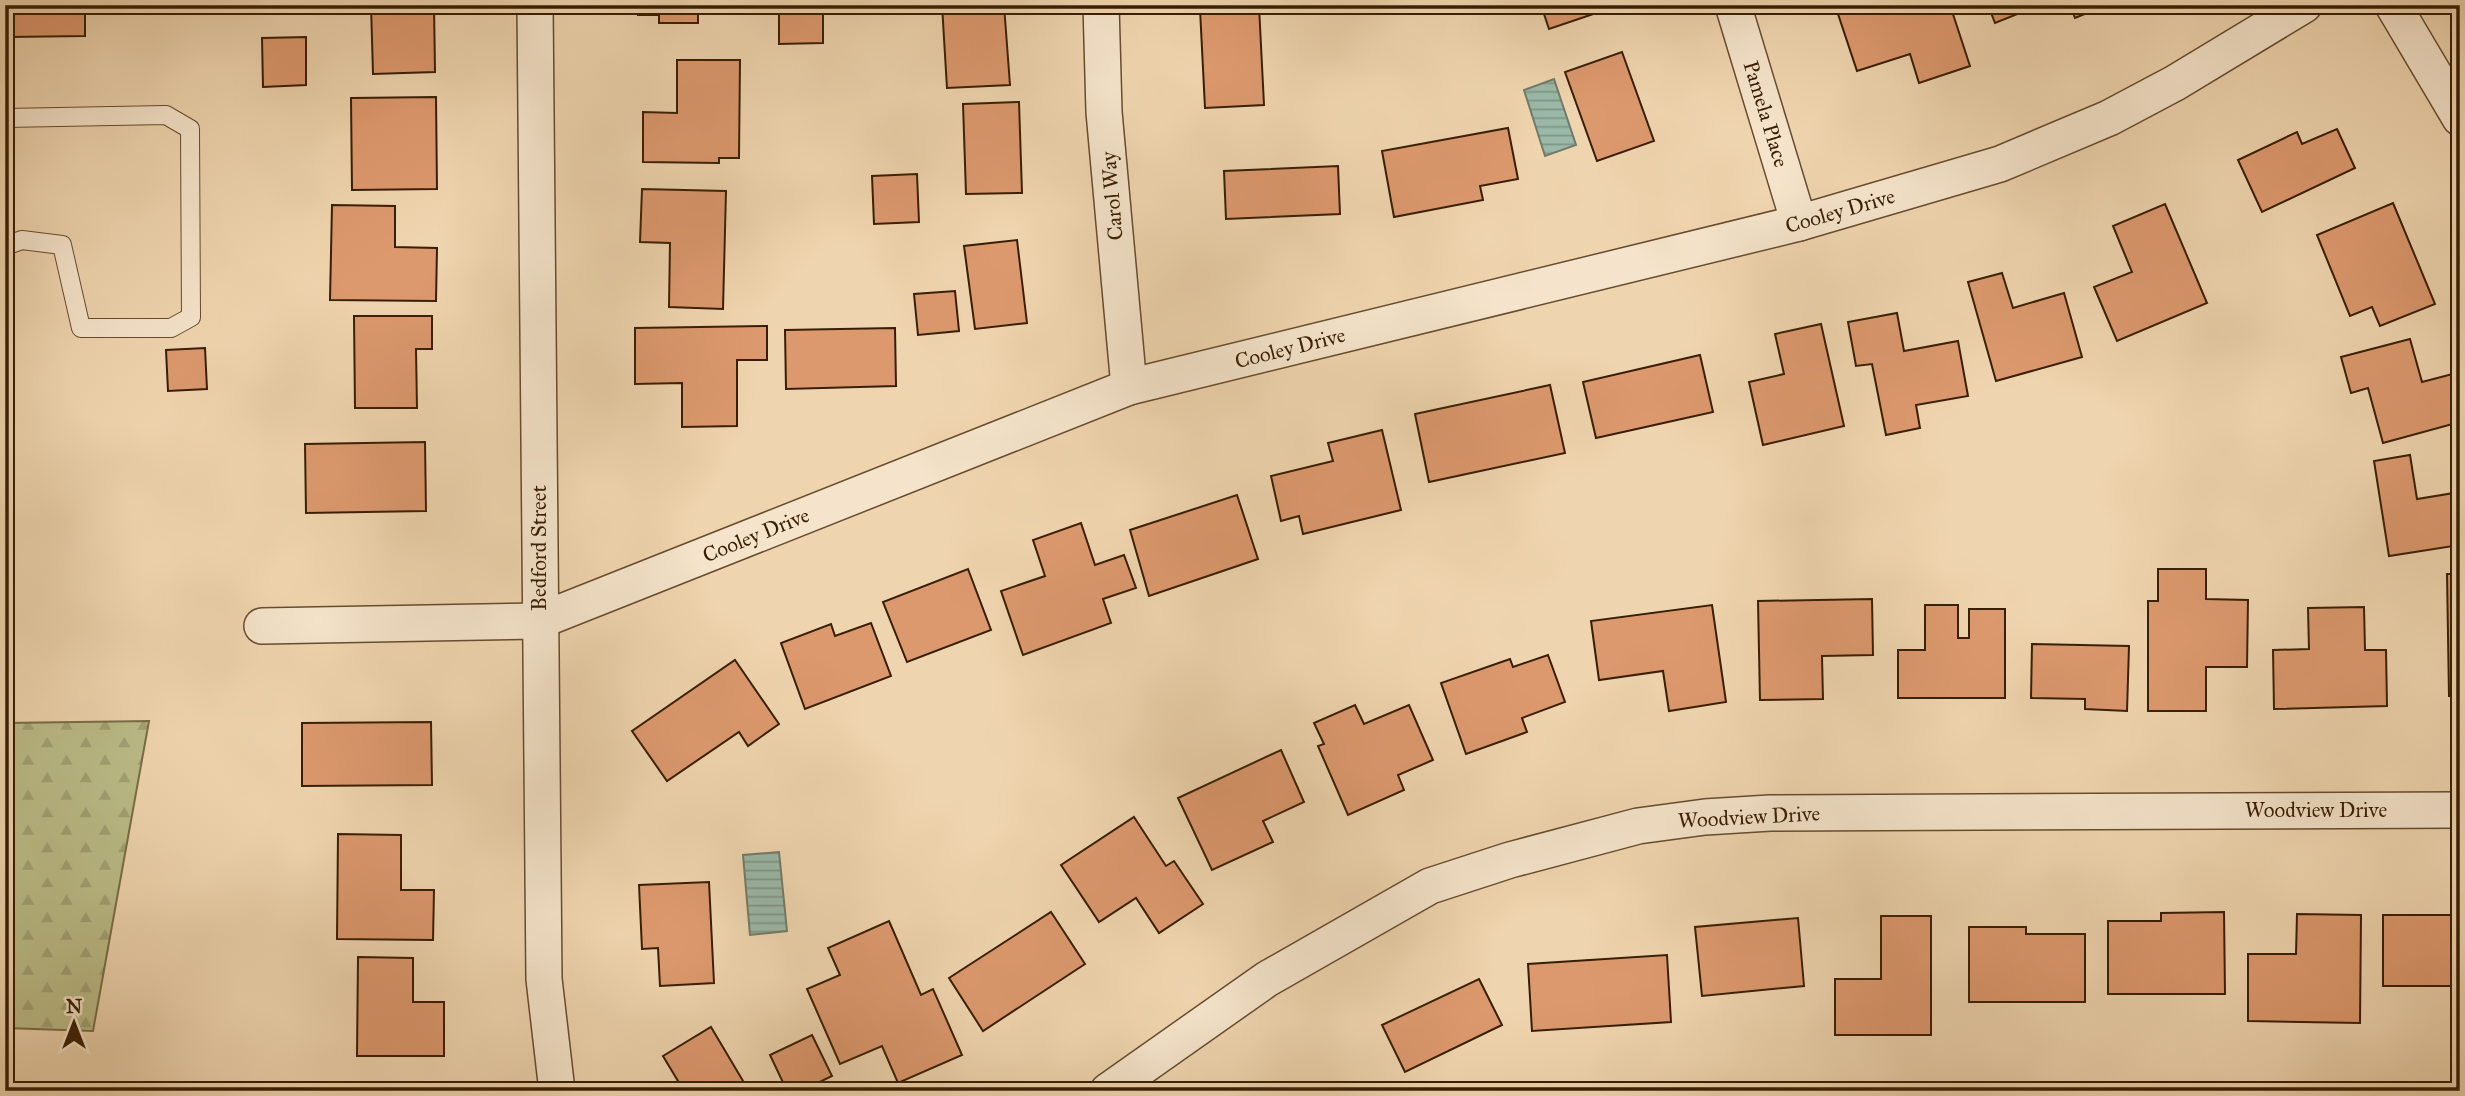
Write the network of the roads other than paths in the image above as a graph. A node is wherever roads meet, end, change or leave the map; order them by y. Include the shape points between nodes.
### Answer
1 (535, 5) edge
2 (1101, 5) edge
3 (1733, 5) edge
4 (2304, 5) edge
5 (2393, 5) edge
6 (5, 118) edge
7 (2460, 118) edge
8 (1799, 223) junction
9 (5, 246) edge
10 (1129, 387) junction
11 (539, 621) junction
12 (262, 625) dead end
13 (2460, 810) edge
14 (557, 1091) edge
15 (1108, 1091) edge

1 - 11 street, Bedford Street
2 - 10 street, Carol Way via 1104,112
3 - 8 street, Pamela Place
4 - 8 street, Cooley Drive via 2109,118 2000,164
5 - 7 street
6 - 9 lane via 166,115 190,128 191,317 172,328 81,328 62,245 22,240
8 - 10 street, Cooley Drive
10 - 11 street, Cooley Drive
11 - 12 street, Cooley Drive
11 - 14 street, Bedford Street via 544,979
13 - 15 street, Woodview Drive via 1770,813 1638,826 1430,886 1267,979

